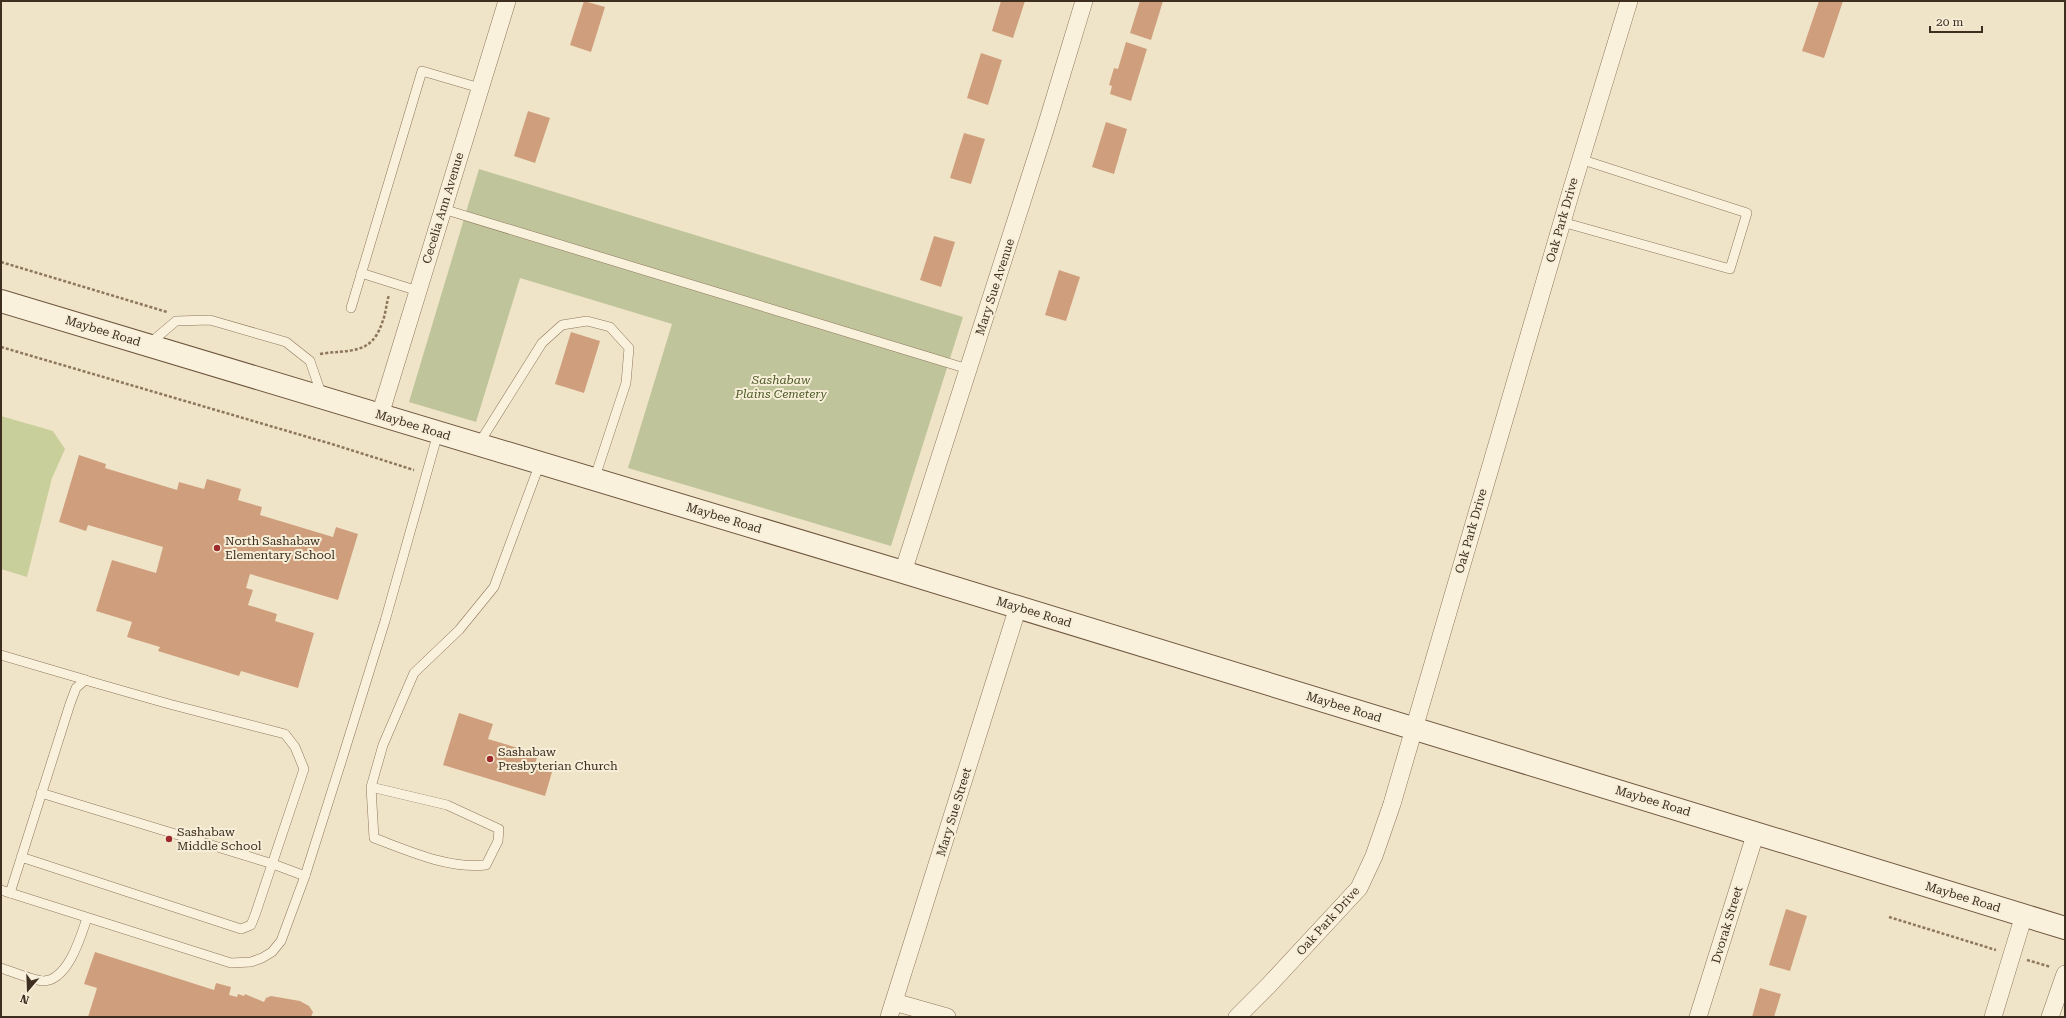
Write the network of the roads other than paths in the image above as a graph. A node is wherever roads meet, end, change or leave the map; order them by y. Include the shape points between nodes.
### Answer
1 (507, 1) edge
2 (1084, 1) edge
3 (1629, 1) edge
4 (480, 88) junction
5 (1580, 159) junction
6 (443, 209) junction
7 (1562, 222) junction
8 (361, 273) junction
9 (418, 291) junction
10 (1, 301) edge
11 (351, 308) dead end
12 (148, 345) junction
13 (968, 369) junction
14 (323, 398) junction
15 (380, 415) junction
16 (438, 433) junction
17 (478, 445) junction
18 (540, 463) junction
19 (594, 480) junction
20 (904, 572) junction
21 (1018, 607) junction
22 (1, 655) edge
23 (86, 680) junction
24 (1414, 728) junction
25 (371, 787) junction
26 (41, 793) junction
27 (1756, 832) junction
28 (21, 857) junction
29 (273, 864) junction
30 (305, 876) junction
31 (5, 891) edge
32 (2024, 915) junction
33 (87, 918) junction
34 (2065, 928) edge
35 (1, 968) edge
36 (2061, 971) edge
37 (891, 1010) edge
38 (948, 1017) edge
39 (1237, 1017) edge
40 (1698, 1017) edge
41 (1993, 1017) edge
42 (2050, 1017) edge

1 - 4 street, Cecelia Ann Avenue
2 - 13 street, Mary Sue Avenue
3 - 5 street, Oak Park Drive
4 - 6 street, Cecelia Ann Avenue
4 - 8 lane via 422,71
5 - 7 street, Oak Park Drive
5 - 7 lane via 1748,213 1730,269
6 - 9 street, Cecelia Ann Avenue
6 - 13 lane
7 - 24 street, Oak Park Drive
8 - 9 lane
8 - 11 lane
9 - 15 street, Cecelia Ann Avenue
10 - 12 main road, Maybee Road
12 - 14 main road, Maybee Road
12 - 14 lane via 176,321 210,320 286,342 310,361
13 - 20 street, Mary Sue Avenue
14 - 15 main road, Maybee Road
15 - 16 main road, Maybee Road
16 - 17 main road, Maybee Road
16 - 30 lane via 385,621
17 - 18 main road, Maybee Road
17 - 19 lane via 542,343 562,325 587,321 610,327 629,348 626,383
18 - 19 main road, Maybee Road
18 - 25 lane via 494,587 459,630 414,674 383,745
19 - 20 main road, Maybee Road
20 - 21 main road, Maybee Road
21 - 24 main road, Maybee Road
21 - 37 street, Mary Sue Street
22 - 23 lane
23 - 26 lane via 76,688
23 - 29 lane via 285,734 296,747 304,769
24 - 27 main road, Maybee Road
24 - 39 street, Oak Park Drive via 1374,856 1359,888
25 - 25 lane via 374,838 426,857 470,866 486,865 498,841 499,829 447,805
26 - 28 lane
26 - 29 lane
27 - 32 main road, Maybee Road
27 - 40 street, Dvorak Street
28 - 29 lane via 242,928 251,925
28 - 31 lane
29 - 30 lane
30 - 33 lane via 281,941 267,955 251,962 231,963
31 - 33 lane
32 - 34 main road, Maybee Road
32 - 41 street
33 - 35 lane via 75,952 58,976 43,981
36 - 42 street
37 - 38 street

